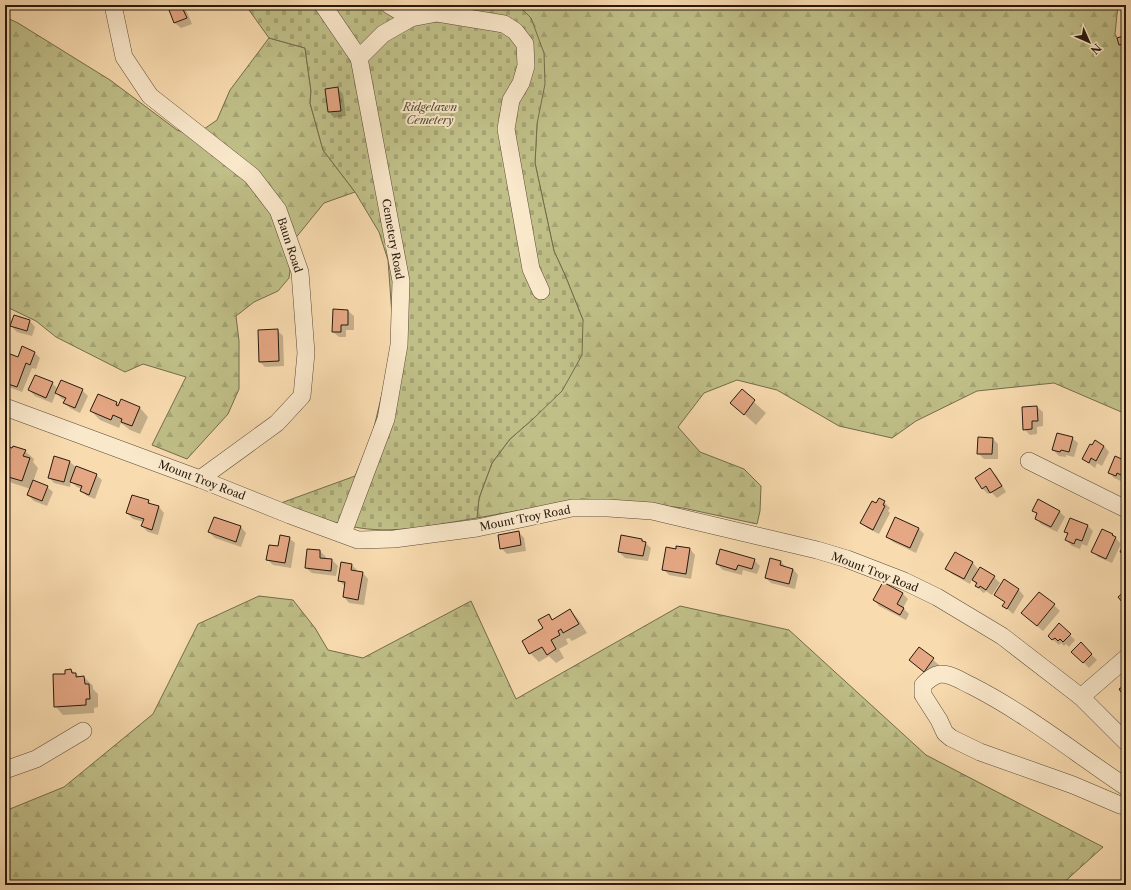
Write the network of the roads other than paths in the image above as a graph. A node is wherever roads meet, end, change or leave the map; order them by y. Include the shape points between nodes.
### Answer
1 (113, 5) edge
2 (389, 5) edge
3 (328, 6) edge
4 (411, 18) junction
5 (359, 58) junction
6 (541, 291) dead end
7 (5, 407) edge
8 (1029, 461) dead end
9 (200, 479) junction
10 (1126, 509) edge
11 (343, 533) junction
12 (1126, 658) edge
13 (1081, 697) junction
14 (83, 731) dead end
15 (1126, 742) edge
16 (5, 770) edge
17 (1126, 787) edge
18 (1126, 806) edge

1 - 9 street, Baun Road via 124,57 150,96 252,176 278,210 300,272 306,353 302,396 277,423
2 - 4 street
3 - 5 street, Cemetery Road
4 - 5 street via 383,34
4 - 6 street via 437,14 504,24 515,31 525,44 526,66 511,100 506,129 531,269
5 - 11 street, Cemetery Road via 401,281 400,321 399,345 386,419
7 - 9 street, Mount Troy Road
8 - 10 street
9 - 11 street, Mount Troy Road
11 - 13 street, Mount Troy Road via 358,540 394,539 477,528 572,508 652,510 847,558 904,581 937,597 1002,636
12 - 13 street
13 - 15 street, Mount Troy Road
14 - 16 street via 36,759
17 - 18 street via 987,694 941,674 930,678 923,685 924,695 945,733 951,738 980,752 1073,785 1120,806

